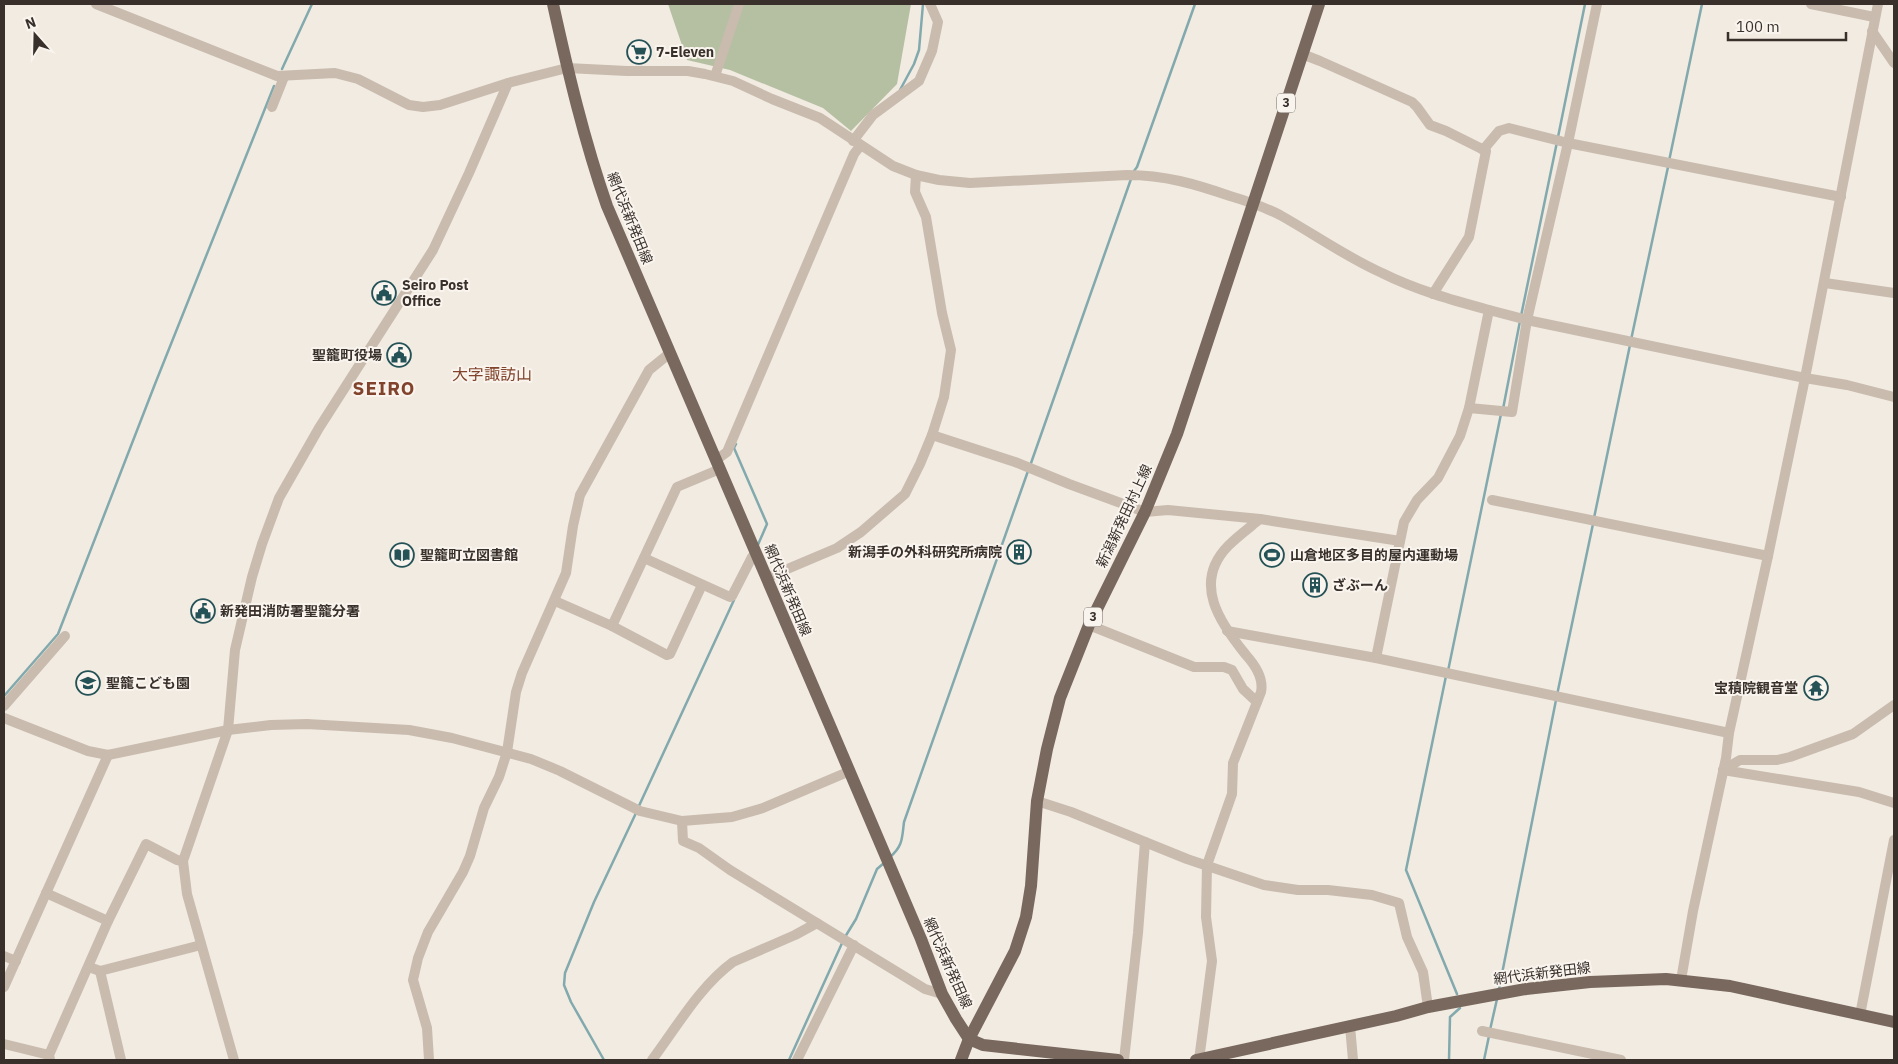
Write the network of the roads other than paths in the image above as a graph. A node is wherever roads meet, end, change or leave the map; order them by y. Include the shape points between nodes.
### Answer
1 (96, 4) edge
2 (553, 4) edge
3 (739, 4) edge
4 (930, 4) edge
5 (1319, 4) edge
6 (1597, 4) edge
7 (1811, 4) edge
8 (1878, 4) edge
9 (1874, 17) junction
10 (1872, 31) junction
11 (1302, 54) junction
12 (1894, 63) edge
13 (566, 68) junction
14 (715, 76) junction
15 (284, 77) junction
16 (508, 83) junction
17 (272, 107) dead end
18 (1568, 142) junction
19 (856, 143) junction
20 (1483, 150) junction
21 (916, 175) junction
22 (1841, 197) junction
23 (1253, 203) junction
24 (1825, 283) junction
25 (1894, 293) edge
26 (1433, 294) junction
27 (1489, 310) junction
28 (1527, 320) junction
29 (670, 353) junction
30 (1805, 378) junction
31 (1894, 397) edge
32 (1469, 408) junction
33 (932, 434) junction
34 (718, 465) junction
35 (1492, 500) dead end
36 (1145, 512) junction
37 (1260, 519) junction
38 (1400, 541) junction
39 (756, 554) junction
40 (1768, 556) junction
41 (644, 558) junction
42 (766, 578) junction
43 (702, 585) junction
44 (555, 601) junction
45 (1089, 625) junction
46 (612, 626) junction
47 (1227, 631) junction
48 (65, 636) dead end
49 (1376, 658) junction
50 (1257, 702) junction
51 (1894, 705) edge
52 (4, 706) edge
53 (4, 718) edge
54 (228, 730) junction
55 (1729, 733) junction
56 (508, 752) junction
57 (108, 755) junction
58 (1723, 770) junction
59 (850, 771) junction
60 (1037, 801) junction
61 (1894, 803) edge
62 (682, 821) junction
63 (1894, 840) edge
64 (1144, 842) junction
65 (183, 861) junction
66 (1207, 865) junction
67 (46, 892) junction
68 (108, 921) junction
69 (817, 923) junction
70 (201, 945) junction
71 (854, 945) junction
72 (4, 956) edge
73 (16, 961) junction
74 (89, 967) junction
75 (100, 971) junction
76 (1681, 980) junction
77 (4, 987) edge
78 (942, 994) junction
79 (1428, 1007) junction
80 (1860, 1015) junction
81 (1894, 1022) edge
82 (1350, 1026) junction
83 (1482, 1031) dead end
84 (969, 1039) junction
85 (4, 1044) edge
86 (50, 1058) edge
87 (121, 1060) edge
88 (234, 1060) edge
89 (429, 1060) edge
90 (652, 1060) edge
91 (797, 1060) edge
92 (961, 1060) edge
93 (1118, 1060) edge
94 (1124, 1060) edge
95 (1198, 1060) edge
96 (1353, 1060) edge
97 (1621, 1060) edge

1 - 15 street
2 - 13 main road, 網代浜新発田線
3 - 14 street
4 - 19 street via 938,22 932,51 919,81 873,115
5 - 11 main road, 新潟新発田村上線 / 3
6 - 18 street
7 - 9 street
8 - 9 street
9 - 10 street
10 - 12 street
10 - 22 street
11 - 20 street via 1412,102 1430,125
11 - 23 main road, 新潟新発田村上線 / 3
13 - 14 street via 688,71
13 - 16 street
13 - 29 main road, 網代浜新発田線 via 607,206
14 - 19 street via 820,118
15 - 16 street via 335,73 358,79 409,105 423,106 440,106
15 - 17 street
16 - 54 street via 433,250 319,428 279,498 262,544 241,620
18 - 20 street via 1503,128
18 - 22 street
18 - 28 street
19 - 21 street via 893,166
19 - 34 street via 727,452
20 - 26 street via 1486,151 1469,237
21 - 23 street via 970,183 1152,175 1182,180
21 - 33 street via 915,192 926,218 951,350 944,397
22 - 24 street
23 - 26 street via 1374,270
23 - 36 main road, 新潟新発田村上線 / 3 via 1176,434
24 - 25 street
24 - 30 street
26 - 27 street
27 - 28 street
27 - 32 street
28 - 30 street
28 - 32 street via 1512,412
29 - 34 main road, 網代浜新発田線
29 - 44 street via 649,370 580,496 566,574
30 - 31 street
30 - 40 street
32 - 38 street via 1444,469 1408,514
33 - 36 street
33 - 42 street via 905,494 837,548
34 - 39 main road, 網代浜新発田線
34 - 41 street via 677,487
35 - 40 street
36 - 37 street via 1168,510
36 - 45 main road, 新潟新発田村上線 / 3
37 - 38 street
37 - 47 street via 1221,554 1212,576 1214,606
38 - 49 street
39 - 42 main road, 網代浜新発田線
39 - 43 street via 732,596
40 - 55 street
41 - 43 street
41 - 46 street
42 - 59 main road, 網代浜新発田線
43 - 46 street via 670,654
44 - 46 street
44 - 56 street via 516,692
45 - 50 street via 1194,667 1232,670 1243,689
45 - 60 main road, 新潟新発田村上線 / 3 via 1060,698
47 - 49 street
47 - 50 street via 1260,676 1263,684
48 - 52 street
49 - 55 street
50 - 66 street via 1233,763 1232,794
51 - 58 street via 1853,734 1790,757 1740,760
53 - 57 street via 88,751
54 - 56 street via 298,724 409,730
54 - 57 street
54 - 65 street
55 - 58 street
56 - 62 street via 560,771 640,811
56 - 89 street via 484,808 470,856 428,932 418,958 413,980 426,1028
57 - 67 street
58 - 61 street via 1859,792
58 - 76 street
59 - 62 street via 763,808 732,817
59 - 78 main road, 網代浜新発田線
60 - 64 street
60 - 84 main road, 新潟新発田村上線 / 3 via 1026,917 1015,951
62 - 69 street via 683,841
63 - 80 street
64 - 66 street
64 - 94 street
65 - 68 street via 146,844
65 - 70 street via 187,894
66 - 79 street via 1264,885 1372,895 1399,903 1407,937 1423,972
66 - 95 street via 1206,917 1212,962
67 - 68 street
67 - 73 street
68 - 74 street
69 - 71 street
69 - 90 street via 724,968
70 - 75 street
70 - 88 street
71 - 78 street via 926,988
71 - 91 street
72 - 73 street
73 - 77 street
74 - 75 street
74 - 86 street
75 - 87 street
76 - 79 main road, 網代浜新発田線 via 1590,982 1512,991
76 - 80 main road, 網代浜新発田線 via 1730,986
78 - 84 main road, 網代浜新発田線
79 - 82 main road, 網代浜新発田線
80 - 81 main road, 網代浜新発田線
82 - 95 main road, 網代浜新発田線
82 - 96 street
83 - 97 street
84 - 92 main road, 3
84 - 93 main road via 983,1045
85 - 86 street

